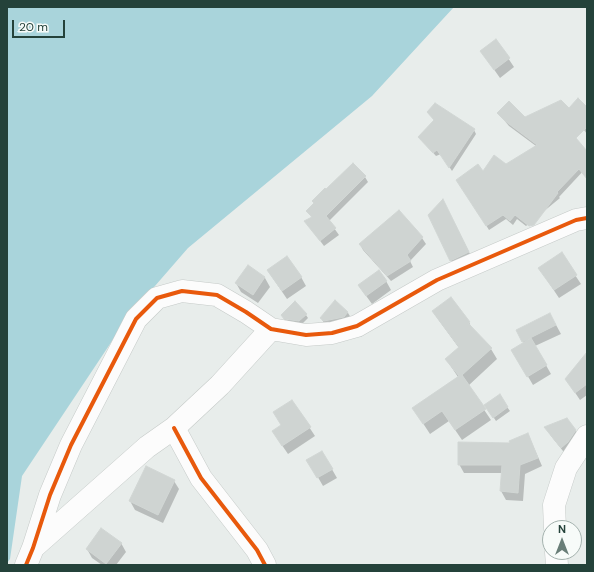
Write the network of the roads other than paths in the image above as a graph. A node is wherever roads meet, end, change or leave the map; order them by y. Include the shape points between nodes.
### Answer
1 (587, 218) edge
2 (271, 329) junction
3 (174, 428) junction
4 (587, 436) edge
5 (555, 520) edge
6 (29, 556) edge
7 (265, 565) edge

1 - 2 street via 576,220 437,280 357,326 332,333 306,335
2 - 3 street via 220,385
2 - 6 street via 217,296 182,291 157,298 136,319 71,445
3 - 6 street via 147,447
3 - 7 street via 201,478 257,550
4 - 5 street via 566,468 554,505

